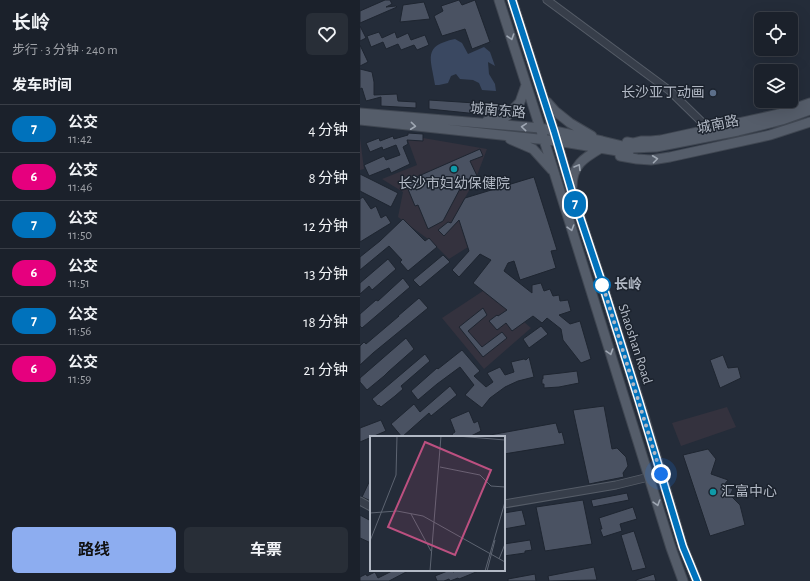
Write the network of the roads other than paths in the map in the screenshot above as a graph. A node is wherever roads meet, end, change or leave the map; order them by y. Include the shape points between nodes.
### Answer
1 (499, 0) edge
2 (512, 0) edge
3 (547, 0) edge
4 (526, 85) junction
5 (544, 98) junction
6 (810, 103) edge
7 (810, 110) edge
8 (360, 113) edge
9 (810, 115) edge
10 (360, 120) edge
11 (810, 122) edge
12 (479, 123) junction
13 (540, 128) junction
14 (709, 129) junction
15 (554, 131) junction
16 (501, 135) junction
17 (544, 140) junction
18 (557, 141) junction
19 (601, 144) junction
20 (631, 150) junction
21 (554, 172) junction
22 (573, 196) junction
23 (661, 474) junction
24 (650, 478) junction
25 (360, 501) edge
26 (505, 504) edge
27 (370, 506) edge
28 (683, 581) edge
29 (697, 581) edge

1 -> 4 main road, Shaoshan Road
2 - 5 main road, Shaoshan Road
3 - 14 street via 670,91
4 - 12 main road via 520,102 506,117
4 - 13 main road, Shaoshan Road
5 - 15 main road, Shaoshan Road
5 - 19 main road via 555,111
6 - 14 main road via 779,114
7 - 20 main road via 738,131
8 - 12 main road, 城南东路
9 - 20 main road, 城南路 via 784,125 665,150
10 -> 16 main road, 城南东路
19 -> 11 main road via 623,157 651,160 770,135
13 -> 12 main road, 城南东路
13 - 15 main road, 城南东路
13 - 17 main road, Shaoshan Road
14 - 19 main road via 652,141
15 - 18 main road, Shaoshan Road
15 - 19 main road, 城南东路
16 - 17 main road, 城南东路
16 - 21 main road via 533,149
17 - 18 main road, 城南东路
17 - 21 main road, Shaoshan Road
18 - 19 main road, 城南东路
18 - 22 main road, Shaoshan Road
19 - 20 main road, 城南东路
22 -> 19 main road via 572,182 575,170
21 -> 24 main road, Shaoshan Road
22 - 23 main road, Shaoshan Road
23 - 24 street
23 - 29 main road, Shaoshan Road via 683,547
24 - 26 street
24 -> 28 main road, Shaoshan Road
25 - 27 street

